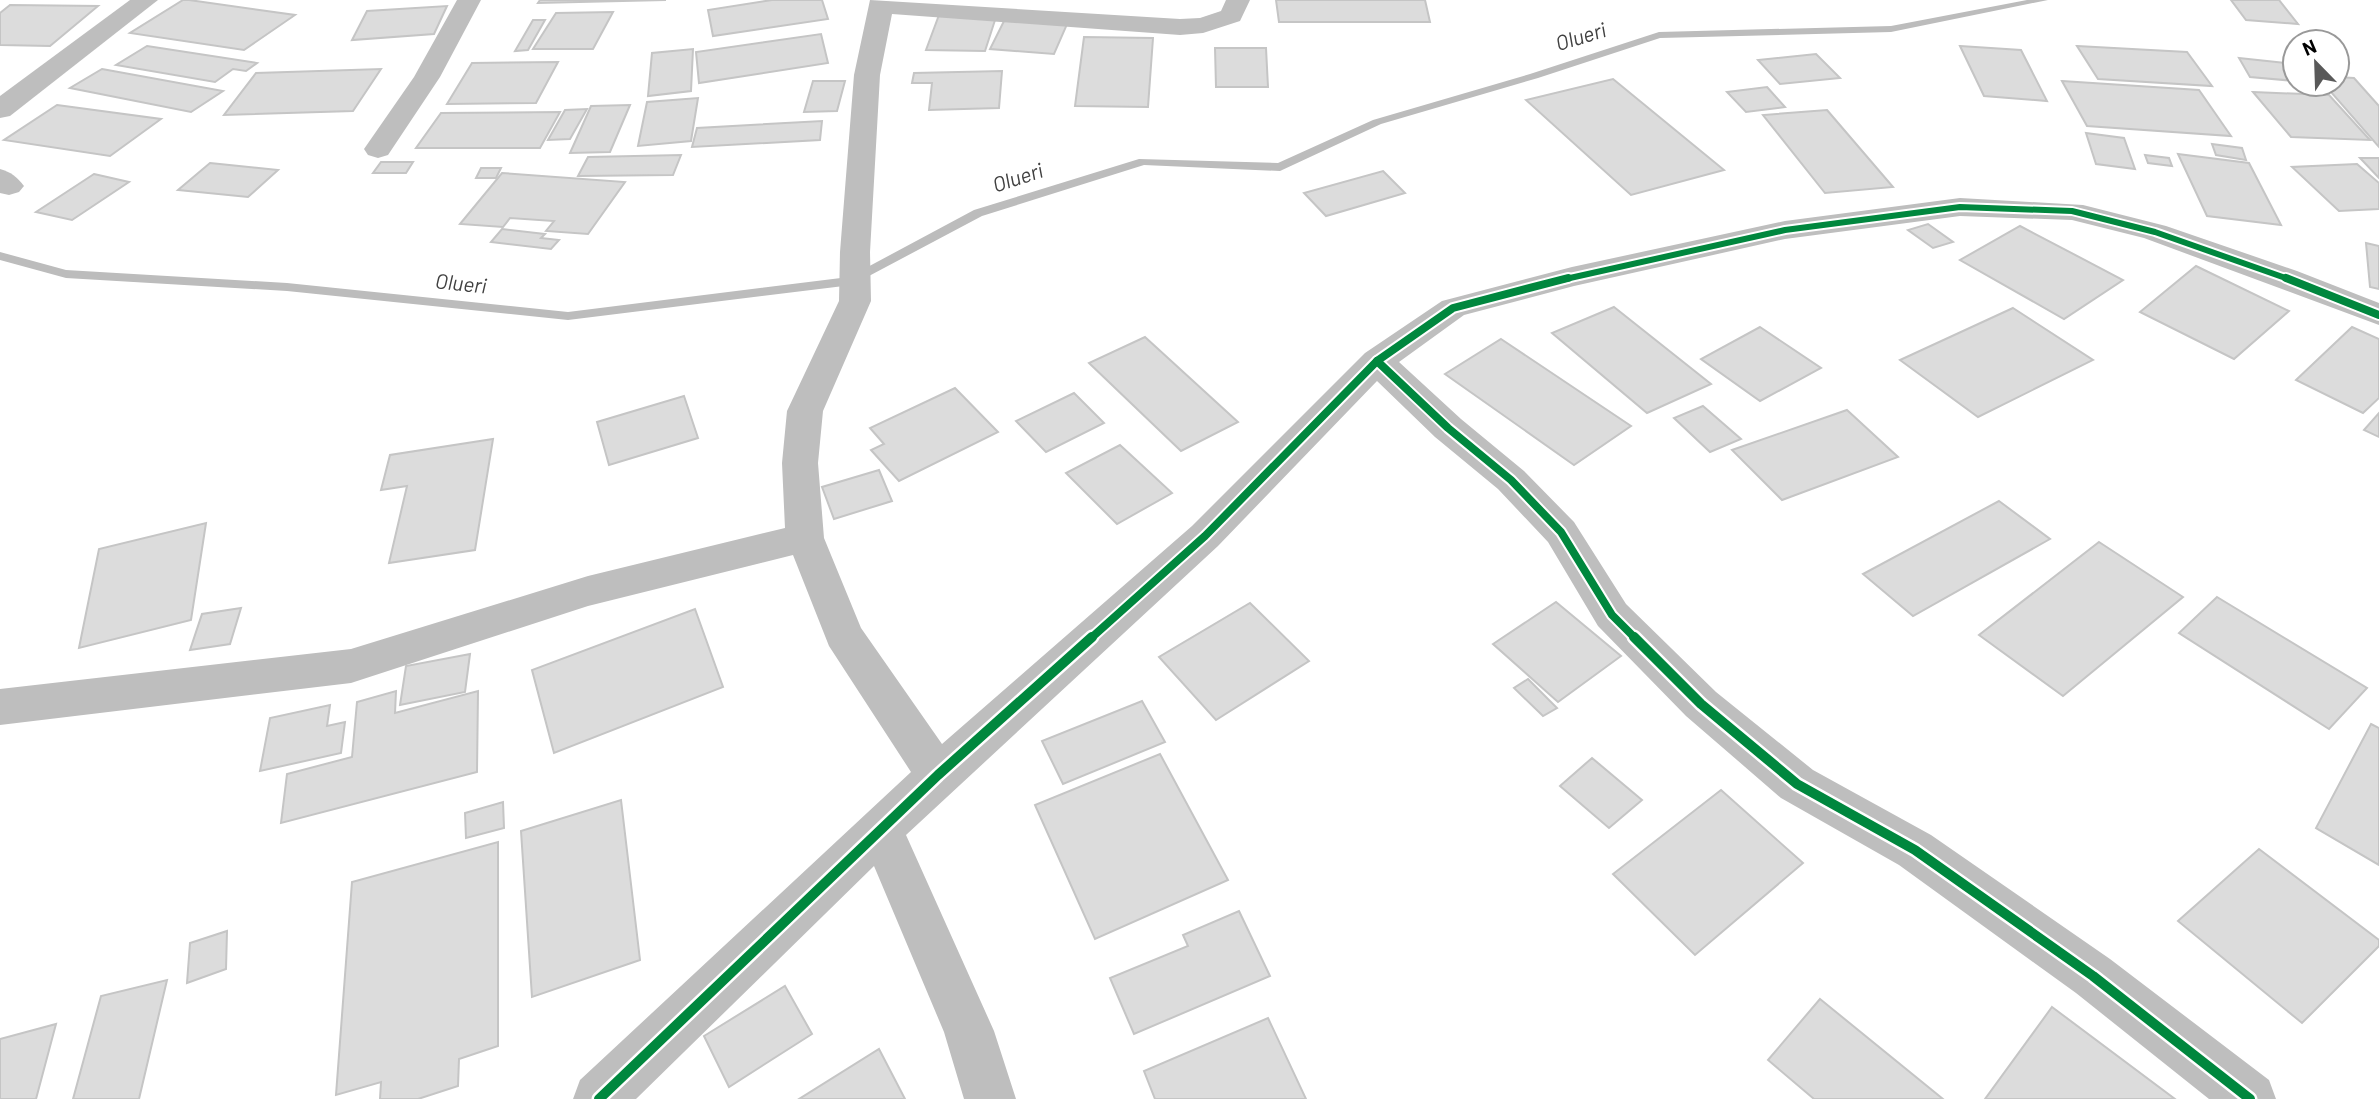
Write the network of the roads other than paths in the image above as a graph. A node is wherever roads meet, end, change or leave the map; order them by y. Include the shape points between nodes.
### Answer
1 (146, 0) edge
2 (469, 0) edge
3 (1238, 0) edge
4 (881, 3) edge
5 (0, 110) edge
6 (378, 149) dead end
7 (2379, 315) edge
8 (1377, 361) junction
9 (806, 538) junction
10 (0, 707) edge
11 (938, 775) junction
12 (881, 829) junction
13 (600, 1099) edge
14 (990, 1099) edge
15 (2250, 1099) edge

1 - 5 street
2 - 6 street via 427,77
3 - 4 street via 1231,16 1180,27
4 - 9 street via 867,75 855,301 805,411 800,463
7 - 8 street via 2155,232 2073,211 1960,207 1785,230 1506,294 1453,308
8 - 11 street via 1205,536
8 - 15 street via 1511,480 1561,532 1612,615 1701,704 1797,784 1915,850 2093,976
9 - 10 street via 588,591 351,666
9 - 11 street via 843,635
11 - 12 street
12 - 13 street
12 - 14 street via 969,1031

